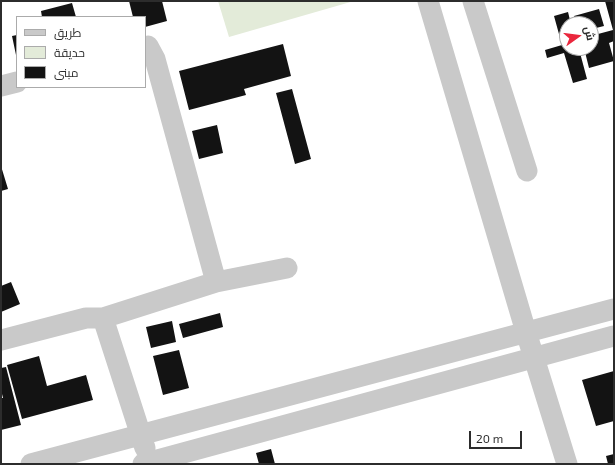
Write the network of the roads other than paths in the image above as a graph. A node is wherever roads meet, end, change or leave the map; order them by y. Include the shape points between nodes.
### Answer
1 (428, 1) edge
2 (473, 1) edge
3 (146, 47) edge
4 (16, 82) edge
5 (1, 86) edge
6 (527, 171) dead end
7 (287, 268) dead end
8 (216, 282) junction
9 (614, 309) edge
10 (103, 318) junction
11 (526, 332) junction
12 (614, 336) edge
13 (1, 340) edge
14 (534, 358) junction
15 (140, 435) junction
16 (88, 457) edge
17 (147, 463) edge
18 (31, 464) edge
19 (567, 464) edge

1 - 11 street
2 - 6 street
3 - 8 street via 148,46 155,59
4 - 5 street
7 - 8 street
8 - 10 street
9 - 11 street
10 - 13 street via 86,318
10 - 15 street
11 - 14 street
11 - 15 street
12 - 14 street
14 - 17 street
14 - 19 street
15 - 16 street
15 - 17 street
16 - 18 street

